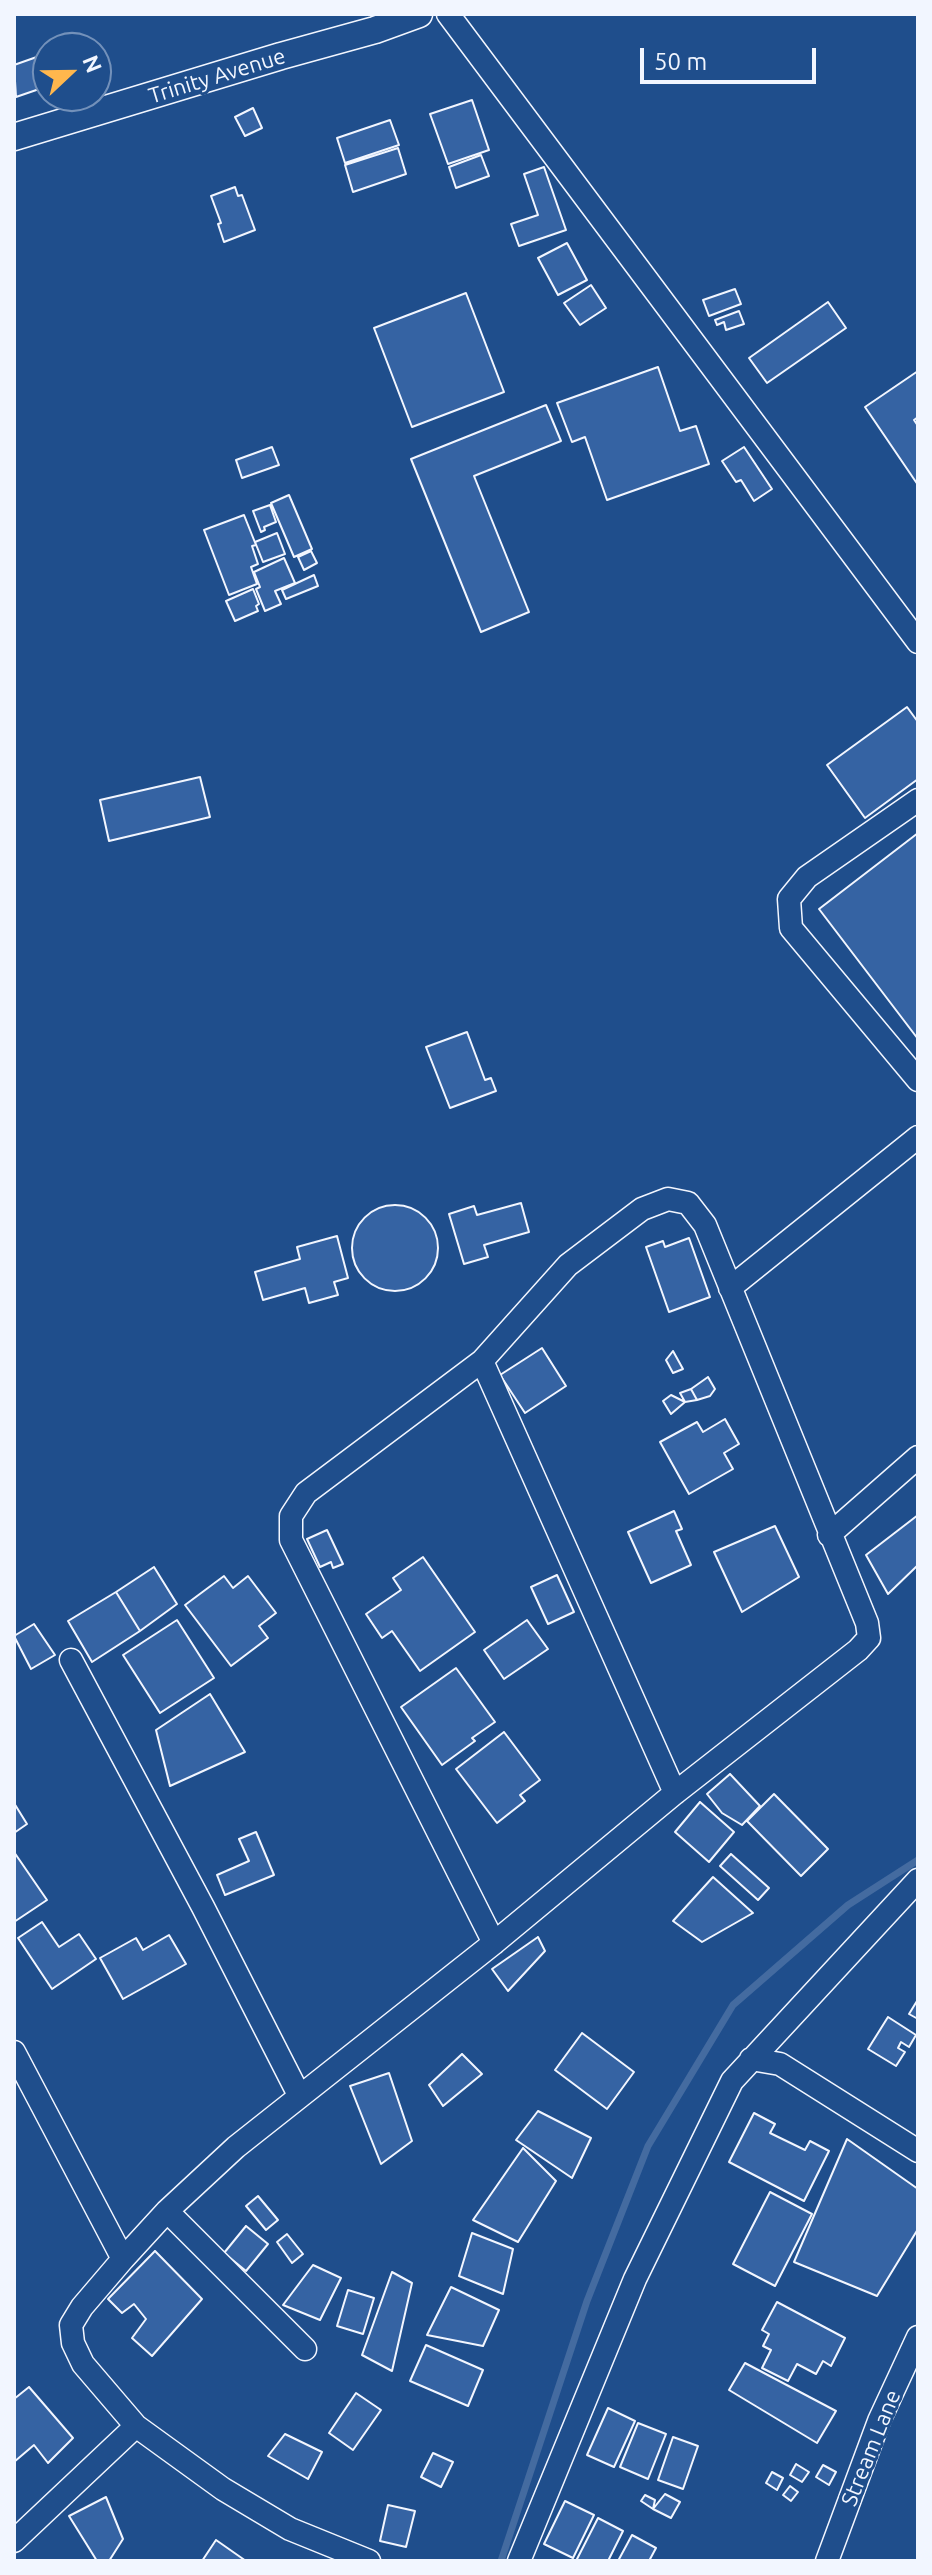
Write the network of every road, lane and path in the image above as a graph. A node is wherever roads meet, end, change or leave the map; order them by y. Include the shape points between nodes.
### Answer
1 (419, 14) edge
2 (448, 14) edge
3 (14, 137) edge
4 (918, 642) edge
5 (918, 800) edge
6 (918, 1080) edge
7 (918, 1137) edge
8 (730, 1288) junction
9 (482, 1361) junction
10 (918, 1457) edge
11 (829, 1535) junction
12 (71, 1660) dead end
13 (675, 1793) junction
14 (918, 1880) edge
15 (494, 1943) junction
16 (14, 2052) edge
17 (751, 2059) junction
18 (299, 2095) junction
19 (918, 2151) edge
20 (167, 2211) junction
21 (123, 2259) junction
22 (918, 2337) edge
23 (305, 2349) dead end
24 (136, 2426) junction
25 (14, 2541) edge
26 (369, 2561) edge
27 (519, 2561) edge
28 (827, 2561) edge

1 - 3 street, Trinity Avenue
2 - 4 street
5 - 6 street via 807,877 789,899 791,928
7 - 8 street
8 - 9 street via 705,1225 688,1203 668,1199 642,1209 568,1265
8 - 11 street
9 - 13 street
9 - 15 street via 306,1493 291,1516 291,1540
10 - 11 street
11 - 13 street via 869,1638
12 - 18 street
13 - 15 street
14 - 17 street
15 - 18 street
16 - 21 street
17 - 19 street via 780,2064
17 - 27 street via 732,2081 635,2279
18 - 20 street
20 - 21 street
20 - 23 street
21 - 24 street via 71,2325 83,2364
22 - 28 street, Stream Lane via 879,2421
24 - 25 street
24 - 26 street via 290,2529

